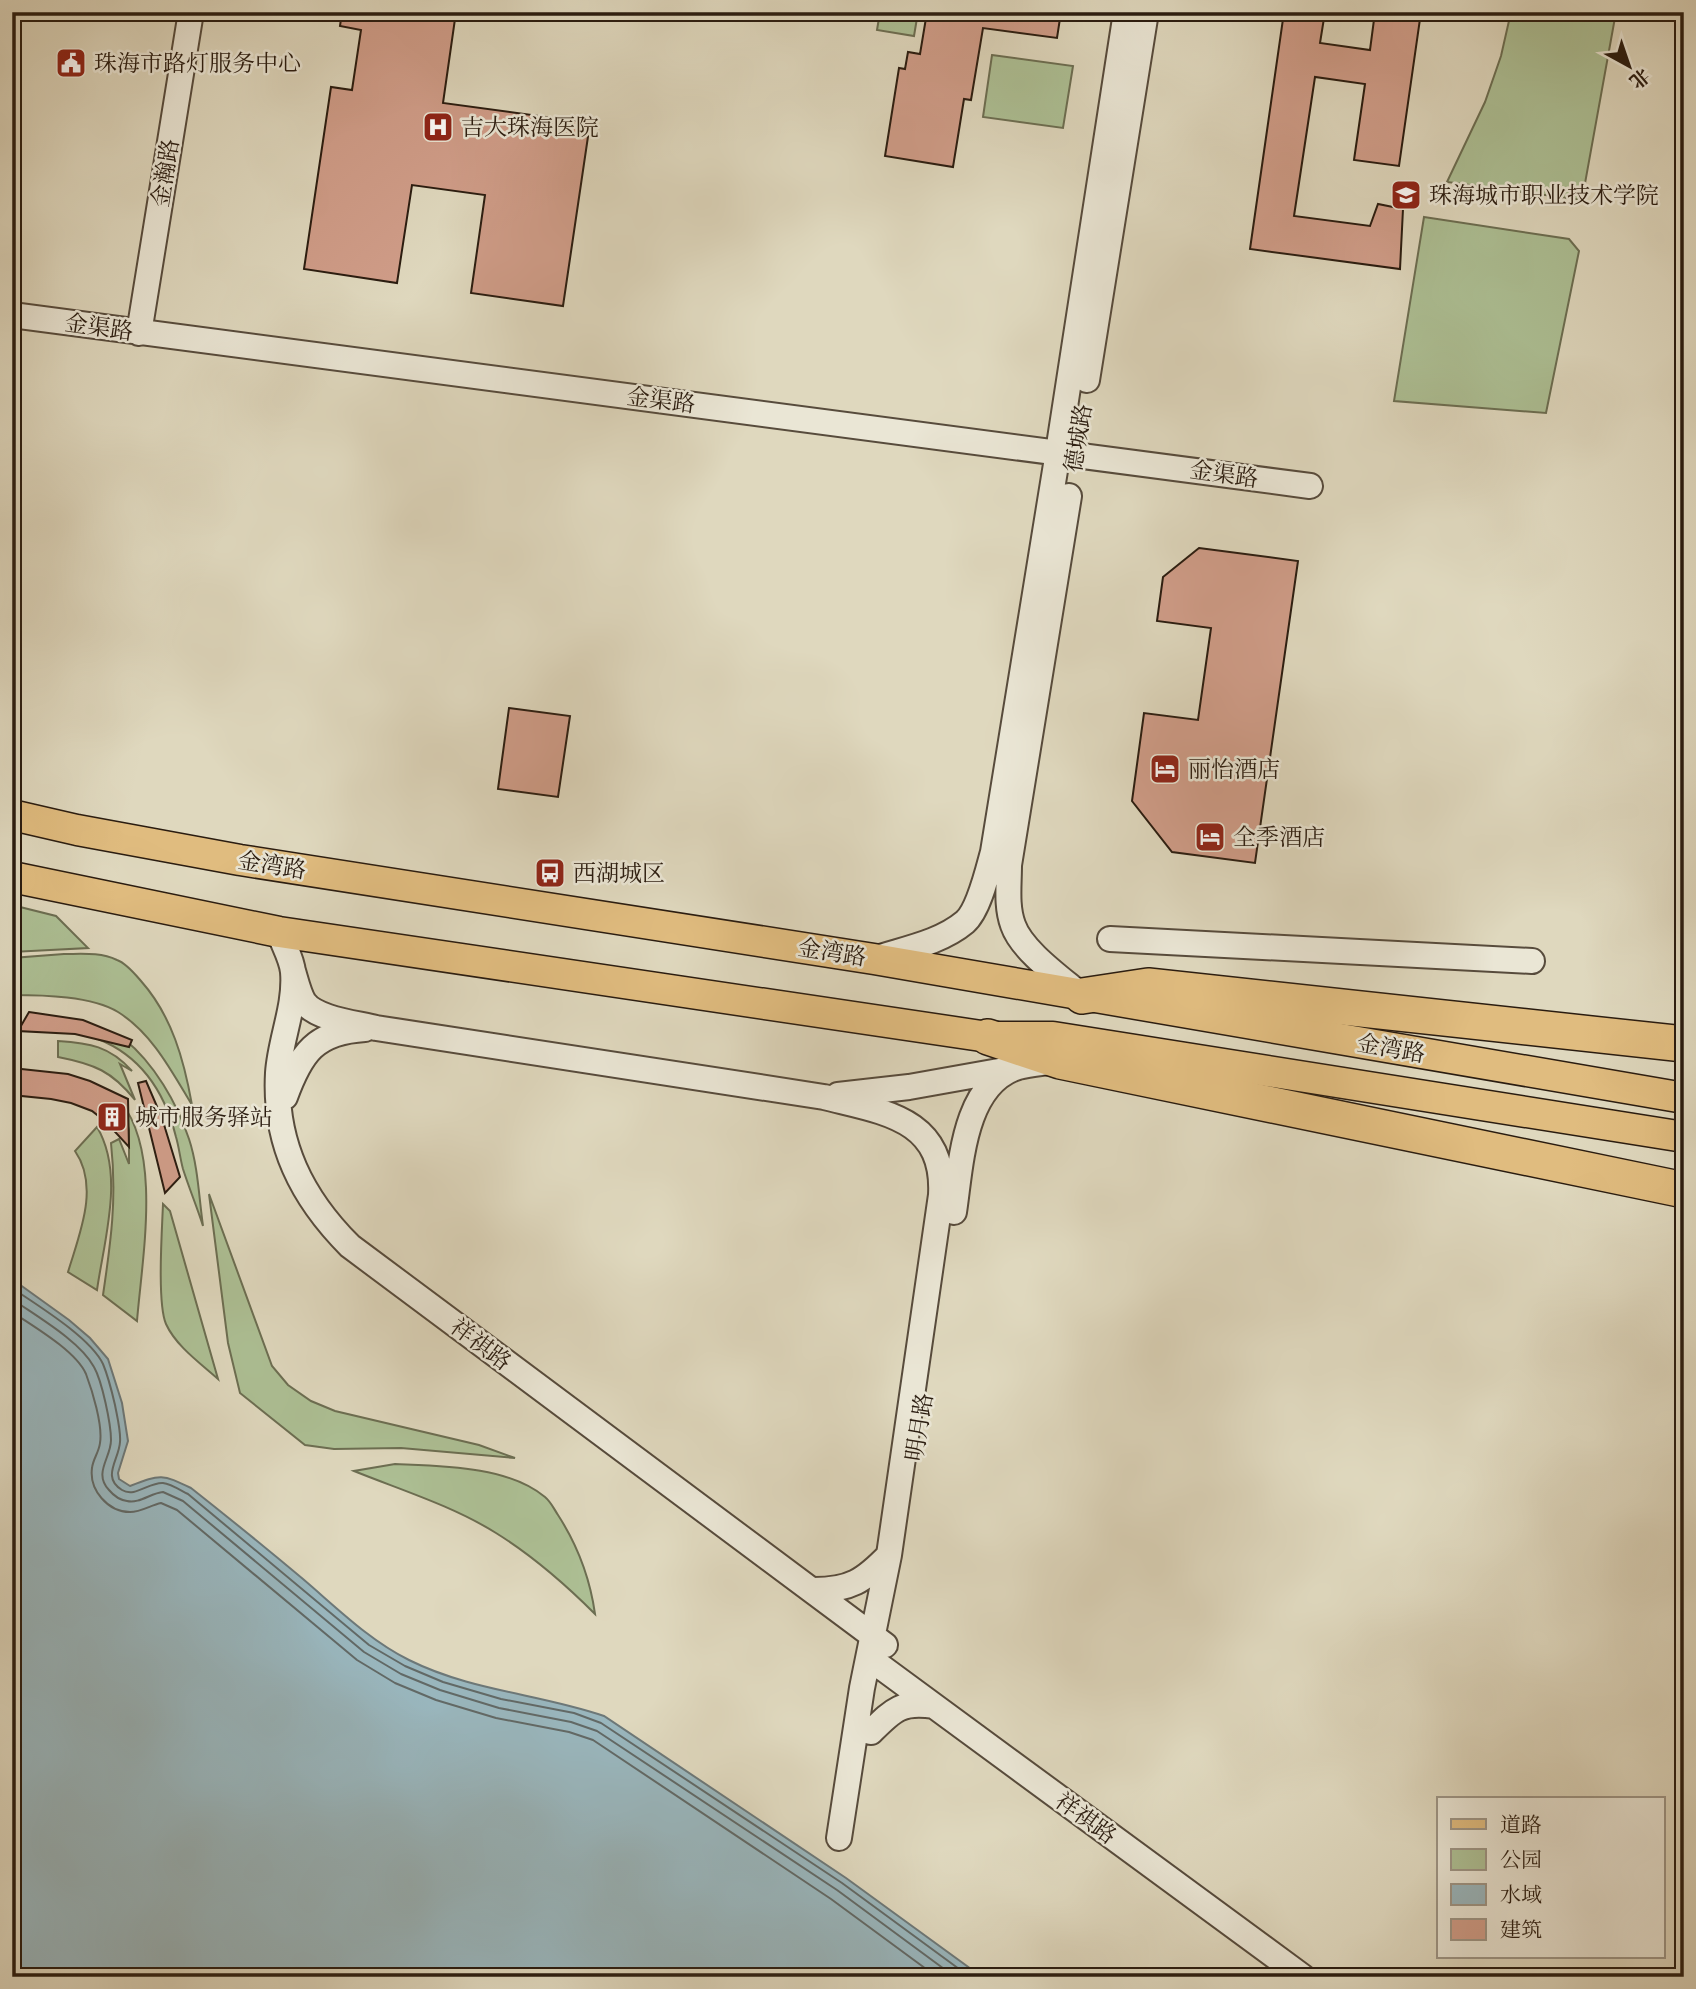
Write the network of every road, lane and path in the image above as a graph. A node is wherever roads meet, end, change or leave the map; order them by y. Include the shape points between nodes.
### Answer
1 (191, 12) edge
2 (1126, 12) edge
3 (1146, 12) edge
4 (12, 315) edge
5 (139, 333) junction
6 (1067, 453) junction
7 (1310, 486) dead end
8 (12, 815) edge
9 (1001, 858) junction
10 (12, 877) edge
11 (279, 932) junction
12 (1110, 939) dead end
13 (874, 959) junction
14 (1532, 961) dead end
15 (293, 971) junction
16 (1082, 996) junction
17 (376, 1028) junction
18 (988, 1037) junction
19 (1684, 1044) edge
20 (1060, 1060) junction
21 (1016, 1068) junction
22 (824, 1097) junction
23 (1684, 1098) edge
24 (280, 1111) junction
25 (1684, 1137) edge
26 (1684, 1190) edge
27 (888, 1555) junction
28 (814, 1590) junction
29 (877, 1652) junction
30 (934, 1706) junction
31 (871, 1732) junction
32 (1303, 1977) edge

1 - 5 street, 金瀚路
2 - 6 street, 德城路
3 - 6 street, 德城路
4 - 5 street, 金渠路
5 - 6 street, 金渠路
6 - 7 street, 金渠路
6 - 9 street, 德城路
8 - 13 main road, 金湾路 via 240,860
9 - 13 street via 967,921 933,941
9 - 16 street via 1013,927 1040,960
10 - 11 main road, 金湾路
11 - 15 street, 祥祺路
11 - 18 main road, 金湾路
12 - 14 street
13 - 16 main road, 金湾路
15 - 17 street via 303,1000 319,1014
15 - 24 street, 祥祺路 via 278,1072
16 - 19 highway via 1148,986
16 - 23 main road, 金湾路
17 - 22 street
17 - 24 street via 328,1036 310,1048 296,1066
18 - 20 highway
18 - 25 main road, 金湾路 via 1053,1037
20 - 21 street, 明月路
20 - 26 highway
21 - 22 street
21 - 29 street, 明月路 via 981,1097 966,1134
22 - 27 street, 明月路 via 909,1123 927,1139 942,1176
24 - 28 street, 祥祺路 via 295,1172 325,1221 349,1246
27 - 28 street via 871,1574 852,1585
27 - 29 street, 明月路
28 - 29 street, 祥祺路
29 - 30 street, 祥祺路
29 - 31 street, 明月路
29 - 31 street, 明月路 via 862,1688 846,1843
30 - 31 street via 916,1703 901,1707
30 - 32 street, 祥祺路

